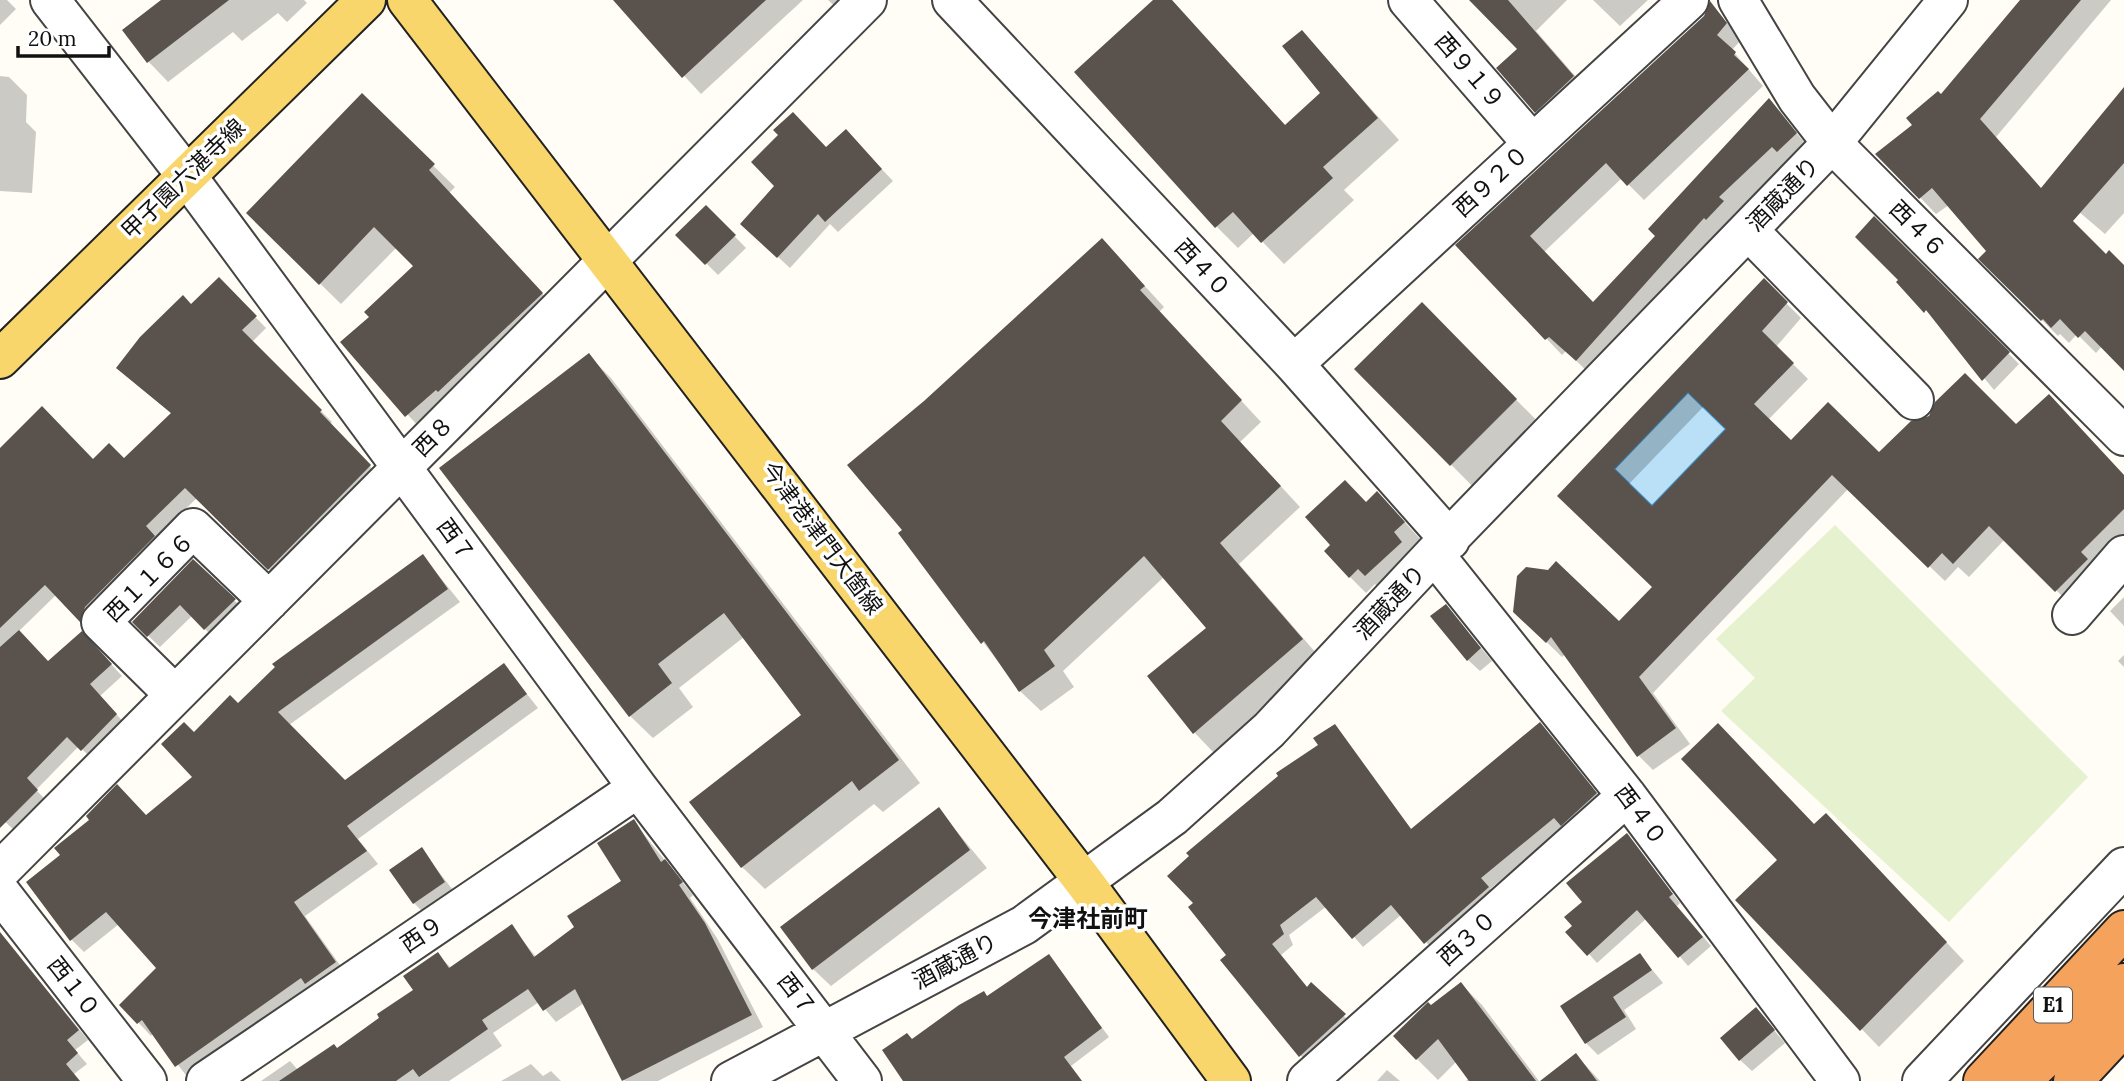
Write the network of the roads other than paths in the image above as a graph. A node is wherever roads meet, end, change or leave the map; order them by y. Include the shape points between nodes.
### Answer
1 (50, 0) edge
2 (366, 0) edge
3 (407, 0) edge
4 (867, 0) edge
5 (952, 0) edge
6 (1408, 0) edge
7 (1689, 0) edge
8 (1738, 0) edge
9 (1948, 0) edge
10 (1532, 143) junction
11 (1832, 143) junction
12 (186, 175) junction
13 (1748, 230) junction
14 (609, 259) junction
15 (0, 359) edge
16 (1294, 364) junction
17 (1914, 400) dead end
18 (2124, 436) edge
19 (402, 467) junction
20 (1442, 547) junction
21 (2124, 555) edge
22 (269, 601) junction
23 (2071, 615) dead end
24 (175, 695) junction
25 (638, 788) junction
26 (1628, 796) junction
27 (2124, 867) edge
28 (0, 872) edge
29 (1084, 883) junction
30 (0, 892) edge
31 (2124, 930) edge
32 (2124, 983) edge
33 (2124, 1013) edge
34 (2124, 1026) edge
35 (825, 1030) junction
36 (147, 1081) edge
37 (206, 1081) edge
38 (731, 1081) edge
39 (862, 1081) edge
40 (1231, 1081) edge
41 (1307, 1081) edge
42 (1840, 1081) edge
43 (1922, 1081) edge
44 (1983, 1081) edge
45 (2021, 1081) edge
46 (2059, 1081) edge
47 (2073, 1081) edge

1 - 12 street, 西７
2 - 12 main road, 甲子園六湛寺線
3 - 14 main road, 今津港津門大箇線
4 - 14 street, 西８
5 - 16 street, 西４０
6 - 10 street, 西９１９
7 - 10 street, 西９２０
8 - 11 street, 西４６ via 1797,98
9 - 11 street, 酒蔵通り
10 - 16 street, 西９２０
11 - 13 street, 酒蔵通り
11 - 18 street, 西４６
12 - 15 main road, 甲子園六湛寺線
12 - 19 street, 西７
13 - 17 street
13 - 20 street, 酒蔵通り
14 - 19 street, 西８
14 - 29 main road, 今津港津門大箇線
16 - 20 street, 西４０
19 - 22 street, 西８
19 - 25 street, 西７
20 - 26 street, 西４０
20 - 29 street, 酒蔵通り via 1269,730 1172,817
21 - 23 street
22 - 24 street, 西８
22 - 24 street, 西１１６６ via 193,528 101,622
24 - 28 street, 西８
25 - 35 street, 西７
25 - 37 street, 西９
26 - 41 street, 西３０
26 - 42 street, 西４０
27 - 43 street
29 - 35 street, 酒蔵通り via 1024,925
29 - 40 main road, 今津港津門大箇線
30 - 36 street, 西１０
31 - 44 highway, E1
32 - 45 highway, E1
33 - 46 highway
34 - 47 highway
35 - 38 street, 酒蔵通り
35 - 39 street, 西７

